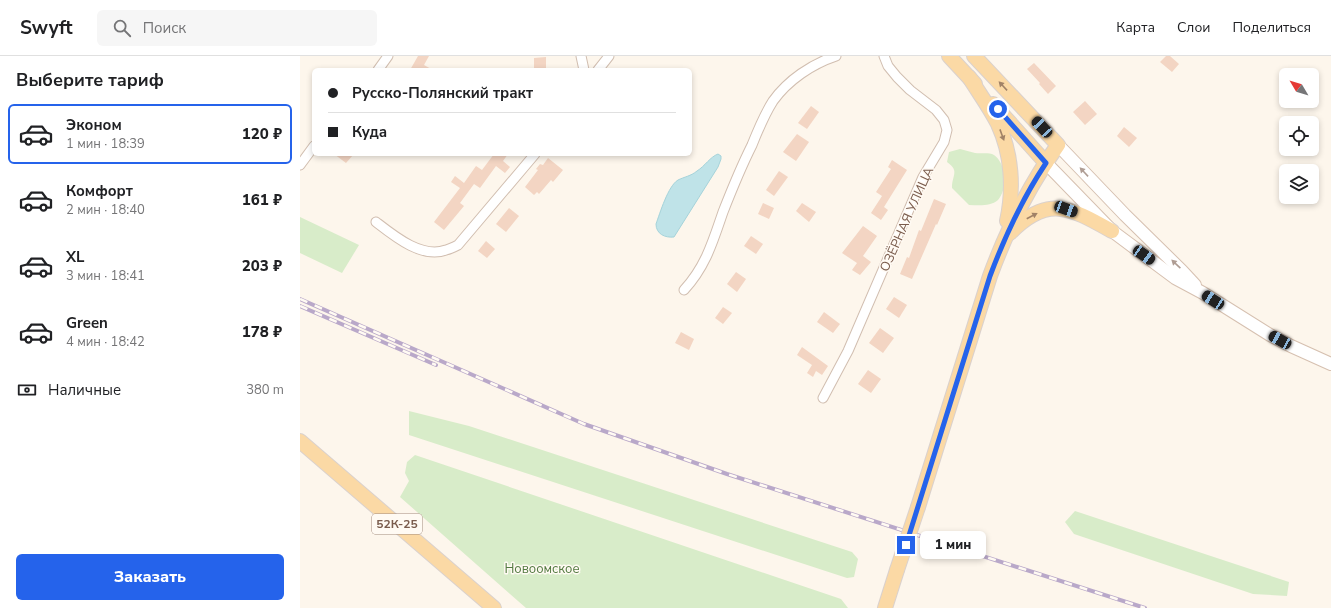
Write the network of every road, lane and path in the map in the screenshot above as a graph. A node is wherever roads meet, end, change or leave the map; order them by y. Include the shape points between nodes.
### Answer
1 (388, 56) edge
2 (581, 56) edge
3 (609, 56) edge
4 (836, 56) edge
5 (884, 56) edge
6 (949, 56) edge
7 (974, 56) edge
8 (379, 68) edge
9 (584, 68) edge
10 (600, 68) edge
11 (969, 77) junction
12 (1058, 145) junction
13 (312, 149) edge
14 (533, 156) edge
15 (1046, 163) junction
16 (300, 165) edge
17 (376, 222) dead end
18 (1112, 231) junction
19 (1003, 241) junction
20 (684, 290) dead end
21 (1203, 293) junction
22 (1331, 364) edge
23 (823, 398) dead end
24 (300, 441) edge
25 (494, 608) edge
26 (885, 608) edge

1 - 8 street
2 - 9 street
3 - 10 street
4 - 20 street via 796,77 774,101 742,166 705,262
5 - 23 street, ОЗЁРНАЯ УЛИЦА via 897,77 936,110 944,120 947,130 944,142 923,177 848,351
6 - 11 main road
12 -> 7 main road
11 - 15 main road
11 -> 19 main road via 998,125 1008,159 1011,176 1010,207
12 - 15 main road
21 -> 12 main road
13 - 16 street
14 - 17 street via 458,245 445,251 423,250 411,246
15 - 18 main road
15 - 19 main road via 1019,207
19 -> 18 main road via 1024,220 1053,209 1066,209 1082,214
18 - 21 main road via 1175,278
19 - 26 main road, bridge
21 - 22 main road via 1270,335
24 - 25 main road, 52К-25

